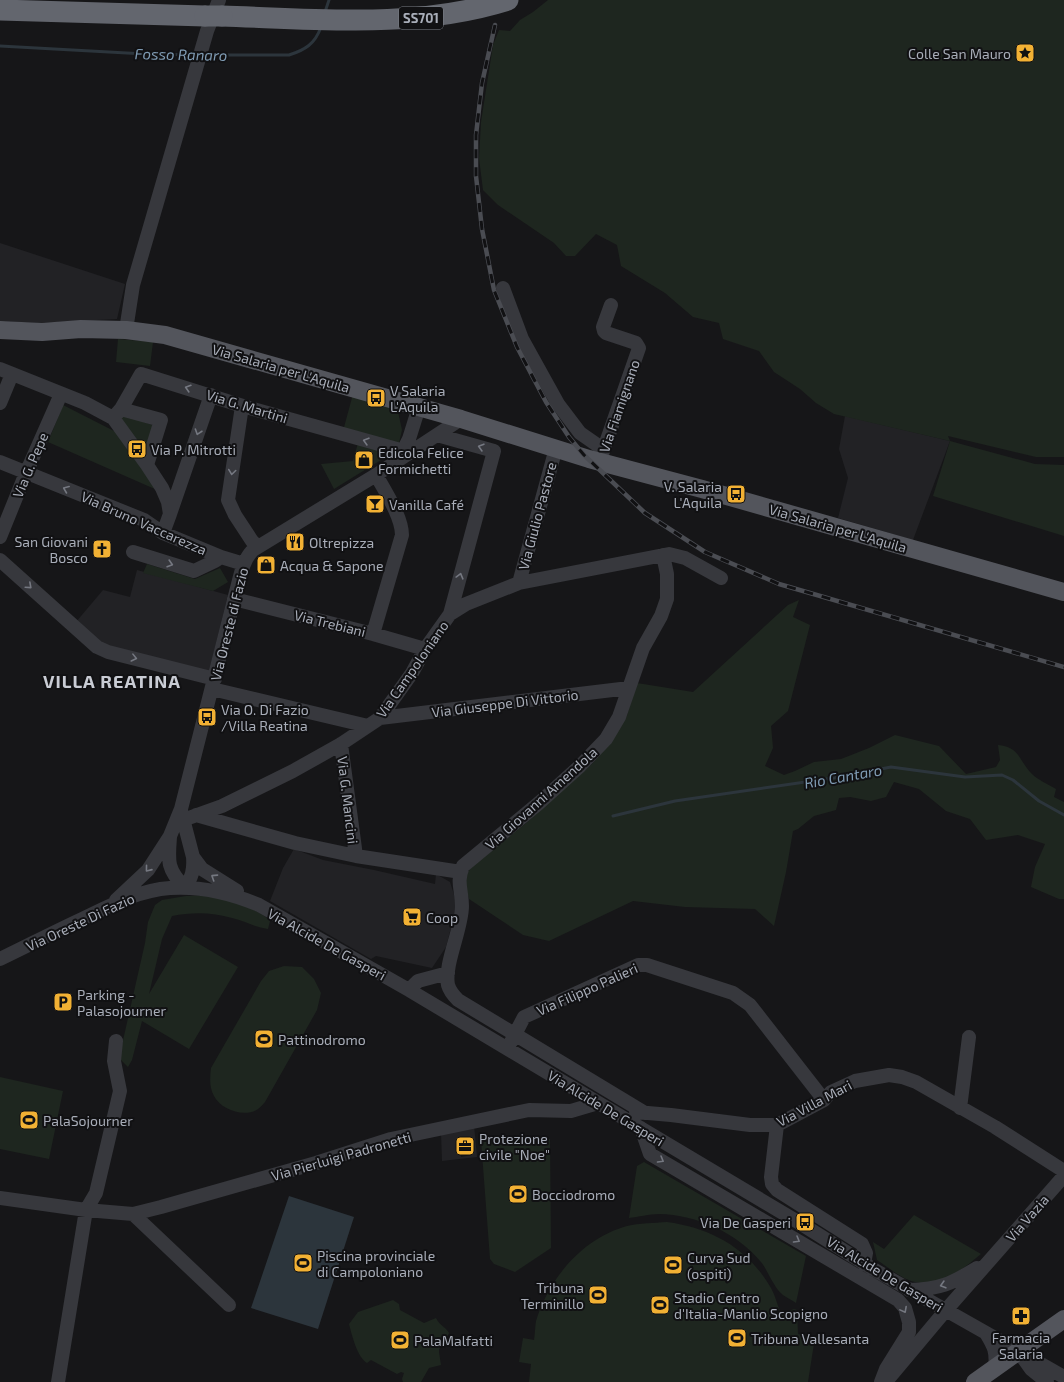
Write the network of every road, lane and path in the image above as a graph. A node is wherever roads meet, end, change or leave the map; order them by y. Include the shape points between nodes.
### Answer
1 (508, 0) edge
2 (0, 10) edge
3 (215, 11) edge
4 (503, 288) dead end
5 (611, 304) dead end
6 (0, 330) edge
7 (126, 330) junction
8 (6, 372) edge
9 (61, 394) junction
10 (211, 395) junction
11 (0, 403) edge
12 (242, 406) junction
13 (427, 410) junction
14 (117, 413) junction
15 (461, 420) junction
16 (434, 437) junction
17 (556, 448) junction
18 (401, 456) junction
19 (605, 458) junction
20 (0, 462) edge
21 (148, 465) junction
22 (26, 473) junction
23 (376, 475) junction
24 (170, 514) junction
25 (162, 533) junction
26 (0, 537) edge
27 (258, 547) junction
28 (133, 552) dead end
29 (663, 555) junction
30 (221, 557) junction
31 (0, 560) edge
32 (244, 564) junction
33 (721, 578) dead end
34 (519, 583) junction
35 (397, 584) dead end
36 (1064, 592) edge
37 (234, 599) junction
38 (450, 614) junction
39 (377, 635) junction
40 (425, 649) junction
41 (214, 684) junction
42 (630, 688) junction
43 (380, 718) junction
44 (368, 726) junction
45 (341, 744) junction
46 (182, 814) junction
47 (196, 815) junction
48 (170, 836) junction
49 (356, 856) junction
50 (193, 857) junction
51 (460, 872) junction
52 (185, 888) junction
53 (259, 905) junction
54 (108, 906) junction
55 (2, 957) edge
56 (448, 973) junction
57 (410, 990) junction
58 (515, 1033) junction
59 (969, 1037) dead end
60 (116, 1040) dead end
61 (508, 1049) junction
62 (824, 1100) junction
63 (598, 1103) junction
64 (960, 1108) junction
65 (611, 1110) junction
66 (646, 1112) junction
67 (777, 1125) junction
68 (641, 1128) junction
69 (1064, 1171) edge
70 (1064, 1176) edge
71 (0, 1198) edge
72 (86, 1210) junction
73 (133, 1214) junction
74 (990, 1261) junction
75 (864, 1264) junction
76 (910, 1290) junction
77 (229, 1305) dead end
78 (946, 1310) junction
79 (1064, 1319) edge
80 (986, 1332) junction
81 (1019, 1351) junction
82 (995, 1368) junction
83 (1064, 1377) edge
84 (58, 1382) edge
85 (881, 1382) edge
86 (884, 1382) edge
87 (975, 1382) edge
88 (1047, 1382) edge

1 - 3 highway, SS701 via 471,11 435,17 388,20 324,19
2 - 3 highway, SS701
3 - 7 street via 134,285
4 - 19 street via 522,339 558,404 580,433
5 - 19 street, Via Fiamignano via 604,331 636,343 639,348
6 - 7 main road, Via Salaria per L'Aquila
7 - 13 main road, Via Salaria per L'Aquila via 165,335
8 - 9 street
8 - 11 street
9 - 14 street
9 - 22 street, Via G. Pepe
10 - 12 street, Via G. Martini
10 -> 14 street, Via G. Martini via 141,374
10 -> 24 street
18 -> 12 street, Via G. Martini
12 -> 27 street via 228,500
13 - 15 main road, Via Salaria per L'Aquila
13 - 16 street via 436,425
13 - 18 street via 414,424
14 - 21 street
14 - 21 street via 161,420
15 - 16 street, Via Oreste di Fazio
15 - 17 main road, Via Salaria per L'Aquila
16 - 18 street, Via Oreste di Fazio
38 -> 16 street via 494,451
17 - 19 main road, Via Salaria per L'Aquila via 589,459
17 - 34 street, Via Giulio Pastore
18 - 23 street, Via Oreste di Fazio
19 - 36 main road, Via Salaria per L'Aquila via 702,489
20 - 22 street, Via Bruno Vaccarezza
21 - 24 street via 162,488
25 -> 22 street, Via Bruno Vaccarezza via 144,520
22 - 26 street, Via G. Pepe
23 - 27 street, Via Oreste di Fazio
23 - 39 street via 402,531
24 - 25 street
25 - 30 street, Via Bruno Vaccarezza
27 - 32 street, Via Oreste di Fazio via 248,555
28 -> 30 street via 194,571
29 - 33 street, Via Campoloniano via 685,558
29 - 34 street, Via Campoloniano
29 - 42 street, Via Giovanni Amendola via 668,574 667,599 661,616 643,648
30 - 32 street, Via Bruno Vaccarezza
31 -> 41 street via 97,647
32 - 37 street, Via Oreste di Fazio
34 - 38 street, Via Campoloniano via 466,604
35 - 39 street
37 - 39 street, Via Trebiani
37 - 41 street, Via Oreste di Fazio
38 - 40 street, Via Campoloniano
39 - 40 street, Via Trebiani
40 - 43 street, Via Campoloniano via 412,673
41 - 44 street
41 - 46 street, Via Oreste di Fazio
42 - 43 street, Via Giuseppe Di Vittorio
42 - 51 street, Via Giovanni Amendola via 620,717 606,739 540,803 463,866
43 - 44 street, Via Campoloniano
44 - 45 street, Via Campoloniano
45 - 47 street, Via Campoloniano via 222,806
45 - 49 street, Via G. Mancini
46 - 47 street, Via Campoloniano
46 - 48 street, Via Oreste di Fazio
46 - 50 street
47 - 49 street via 295,843
48 - 52 street via 169,864 172,873
48 -> 54 street via 148,870
49 - 51 street
50 - 52 street via 193,873
53 -> 50 street via 211,876
51 - 56 street via 462,906
52 - 53 street, Via Alcide De Gasperi via 217,891
52 - 54 street, Via Oreste Di Fazio via 139,894
53 - 57 street, Via Alcide De Gasperi
54 - 55 street, Via Oreste Di Fazio
56 - 57 street via 418,981
56 - 58 street via 448,985 458,1000
57 - 61 street, Via Alcide De Gasperi
58 - 61 street, Via Filippo Palieri
58 - 62 street, Via Filippo Palieri via 524,1017 638,965 647,965 733,993 743,999
58 - 66 street
59 - 64 street
60 - 72 street via 114,1061 120,1091 96,1193
61 - 63 street, Via Alcide De Gasperi
62 - 64 street, Via Villa Mari via 831,1092 855,1081 889,1075 916,1082
62 - 67 street, Via Villa Mari
63 - 65 street, Via Alcide De Gasperi
63 - 73 street, Via Pierluigi Padronetti via 571,1111 529,1110 391,1139 316,1163
64 - 69 street, Via Villa Mari
65 - 66 street, Via Villa Mari
65 - 68 street, Via Alcide De Gasperi
66 - 67 street, Via Villa Mari via 750,1125
67 - 75 street via 772,1184 777,1190 862,1244 866,1253
68 - 75 street, Via Alcide De Gasperi
68 -> 85 street via 650,1154 898,1300 905,1308 910,1322 909,1332
70 - 74 street, Via Vazia
71 - 72 street, Via Pierluigi Padronetti
72 - 73 street, Via Pierluigi Padronetti
72 - 84 street
73 - 77 street
74 -> 76 street, Via Vazia via 945,1286
74 - 78 street, Via Vazia
75 - 76 street, Via Alcide De Gasperi
76 - 78 street, Via Alcide De Gasperi
78 - 80 street, Via Alcide De Gasperi
78 - 86 street, Via Vazia
79 - 81 main road
80 - 81 street, Via Alcide De Gasperi
80 - 82 street via 995,1348
81 - 82 main road
81 - 83 street, Via Alcide De Gasperi
81 - 88 street via 1031,1370
82 - 87 main road

